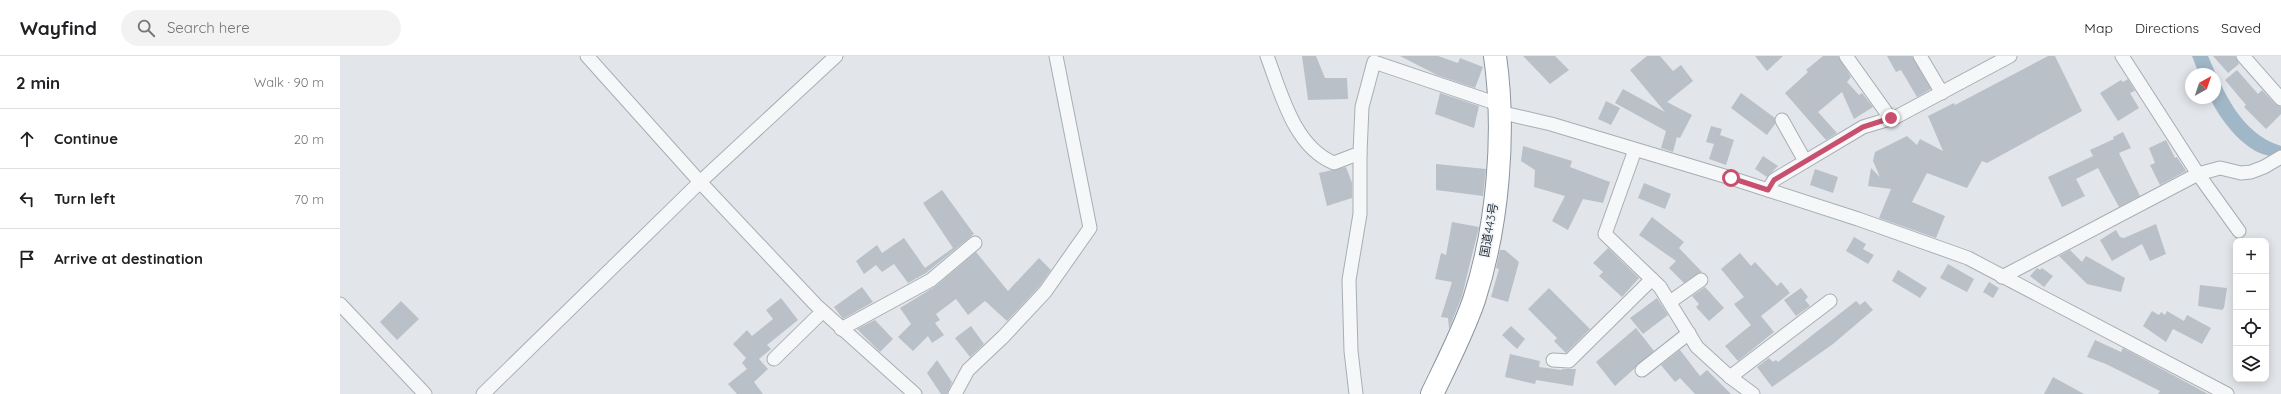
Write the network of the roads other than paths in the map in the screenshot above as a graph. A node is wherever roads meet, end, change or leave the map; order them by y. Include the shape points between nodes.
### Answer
1 (587, 56) edge
2 (836, 56) edge
3 (1056, 56) edge
4 (1267, 56) edge
5 (1495, 56) edge
6 (1846, 56) edge
7 (1920, 56) edge
8 (2010, 56) edge
9 (2122, 56) edge
10 (2243, 56) edge
11 (1375, 59) edge
12 (1942, 93) junction
13 (2281, 99) edge
14 (1499, 112) junction
15 (1891, 118) junction
16 (1782, 120) dead end
17 (1635, 150) junction
18 (1360, 153) junction
19 (2279, 160) edge
20 (1805, 162) junction
21 (2198, 174) junction
22 (700, 182) junction
23 (1768, 190) junction
24 (2238, 230) dead end
25 (975, 243) dead end
26 (2002, 276) junction
27 (1652, 279) junction
28 (1701, 280) dead end
29 (1830, 301) dead end
30 (1670, 302) junction
31 (340, 304) edge
32 (822, 312) junction
33 (841, 329) junction
34 (1689, 333) junction
35 (774, 359) dead end
36 (1553, 360) dead end
37 (1642, 370) dead end
38 (1730, 377) junction
39 (2207, 390) edge
40 (425, 394) edge
41 (483, 394) edge
42 (915, 394) edge
43 (955, 394) edge
44 (1356, 394) edge
45 (1432, 394) edge
46 (1753, 394) edge
47 (2227, 394) edge

1 - 22 street
2 - 22 street
3 - 43 street via 1090,228 1045,292 968,370
4 - 18 street via 1285,105 1303,137 1322,158 1334,164
5 - 14 highway, 国道443号
6 - 15 street
7 - 12 street
8 - 12 street
9 - 21 street
10 - 13 street
11 - 14 street via 1492,102
11 - 18 street via 1362,107
12 - 15 street
14 - 17 street via 1551,124
14 - 45 highway, 国道443号 via 1496,184 1488,239 1474,299 1452,354
15 - 20 street via 1863,127
16 - 20 street
17 - 23 street
17 - 27 street via 1605,234
18 - 44 street via 1360,214 1349,280 1351,351
19 - 21 street via 2251,172 2241,173 2220,168
20 - 23 street via 1774,180
21 - 24 street
21 - 26 street
22 - 32 street
22 - 41 street
23 - 26 street via 1968,258
25 - 33 street via 931,280
26 - 39 street
27 - 30 street
27 - 36 street via 1569,361
28 - 30 street
29 - 38 street
30 - 34 street
31 - 40 street
32 - 33 street
32 - 35 street
33 - 42 street
34 - 37 street
34 - 38 street via 1697,346
38 - 46 street
39 - 47 street

